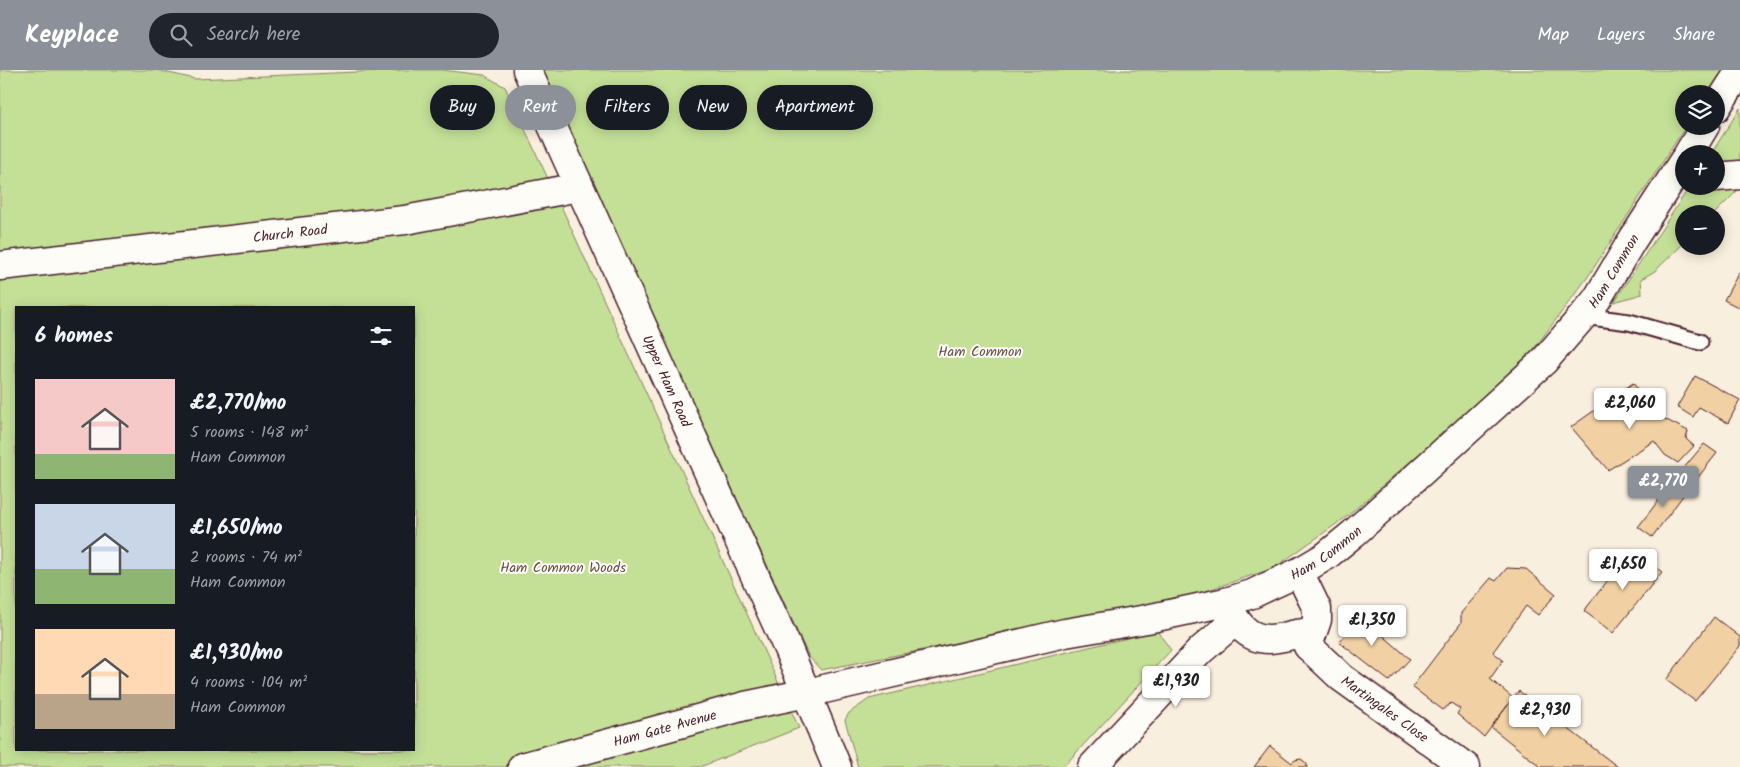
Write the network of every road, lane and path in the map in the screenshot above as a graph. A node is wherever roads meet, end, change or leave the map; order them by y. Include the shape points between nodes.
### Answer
1 (527, 70) edge
2 (1740, 71) edge
3 (1725, 94) edge
4 (1740, 175) edge
5 (1725, 176) edge
6 (1675, 179) edge
7 (579, 187) junction
8 (0, 266) edge
9 (1583, 316) junction
10 (1700, 342) dead end
11 (1299, 572) junction
12 (1231, 612) junction
13 (1308, 646) junction
14 (807, 693) junction
15 (522, 767) edge
16 (837, 767) edge
17 (1092, 767) edge
18 (1466, 767) edge

1 - 7 street, Upper Ham Road
2 - 3 street
4 - 5 street
6 - 9 street, Ham Common
7 - 8 street, Church Road via 405,220
7 - 14 street, Upper Ham Road
9 - 10 lane via 1628,322
9 - 11 street, Ham Common via 1544,361 1361,527 1326,556
11 - 12 street, Ham Common via 1252,594
11 - 13 street via 1317,609 1317,620
12 - 13 street, Martingales Close via 1244,630 1255,637 1269,639 1304,633
12 - 14 street, Ham Common via 1147,619 1065,633
12 - 17 street, Ham Common via 1200,651
13 - 18 street, Martingales Close via 1342,678
14 - 15 street, Ham Gate Avenue
14 - 16 street, Upper Ham Road

